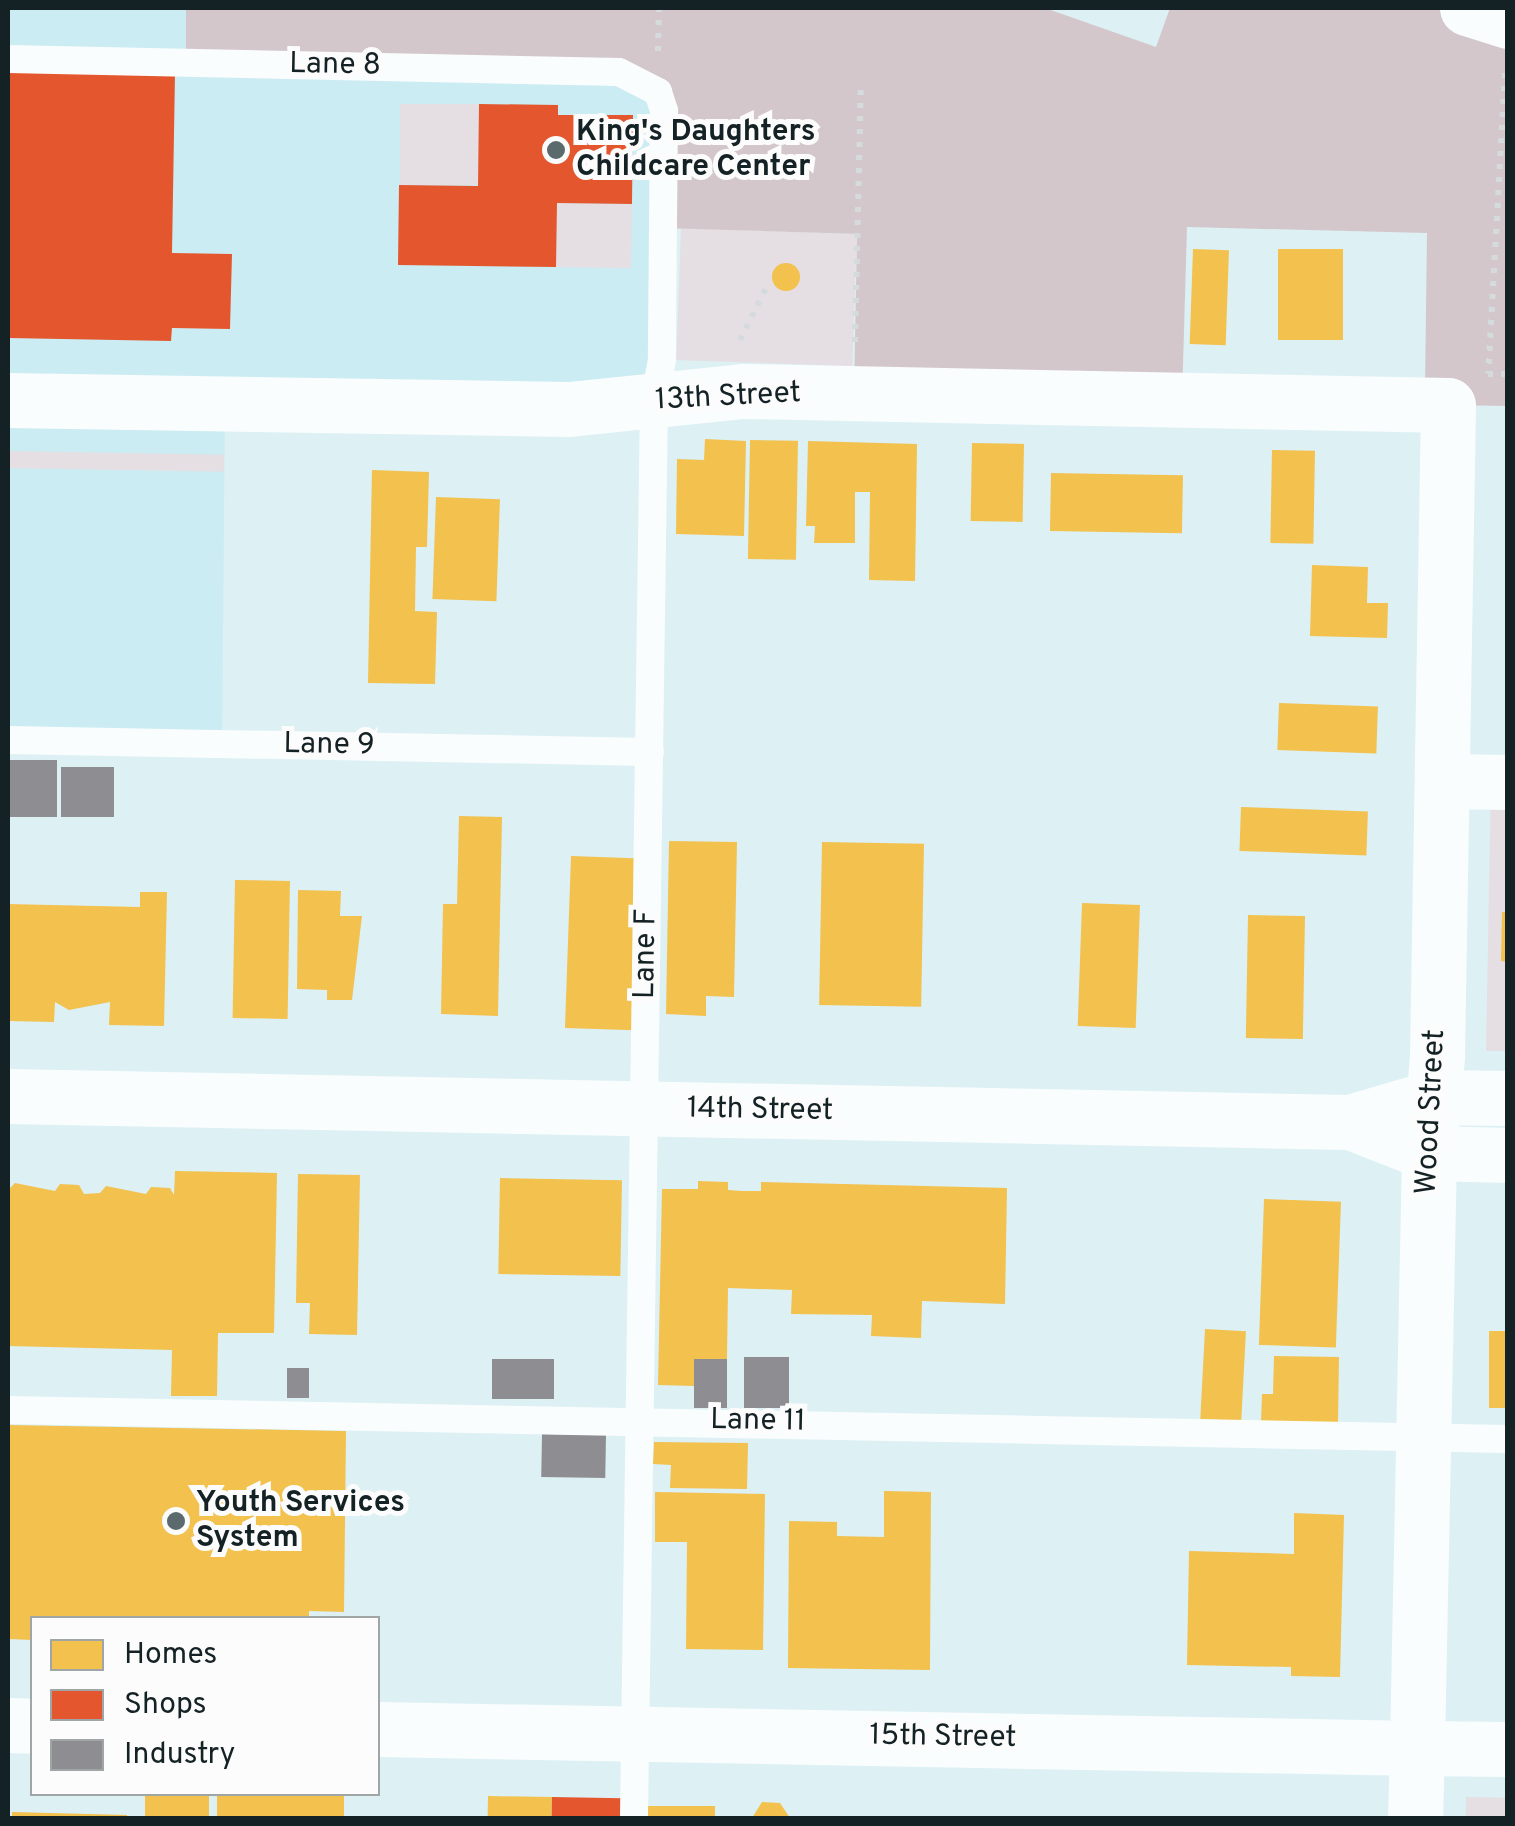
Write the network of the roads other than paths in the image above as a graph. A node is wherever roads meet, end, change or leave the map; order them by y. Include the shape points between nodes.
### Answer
1 (1467, 8) edge
2 (1507, 36) edge
3 (8, 59) edge
4 (658, 92) joint
5 (1468, 389) joint
6 (8, 400) edge
7 (654, 401) junction
8 (8, 740) edge
9 (650, 752) junction
10 (1442, 781) junction
11 (1508, 782) edge
12 (8, 1096) edge
13 (1436, 1097) junction
14 (1508, 1098) edge
15 (645, 1108) junction
16 (1350, 1122) junction
17 (1429, 1153) junction
18 (1508, 1155) edge
19 (8, 1410) edge
20 (641, 1419) junction
21 (1420, 1438) junction
22 (1508, 1439) edge
23 (380, 1730) edge
24 (636, 1732) junction
25 (1417, 1748) junction
26 (1508, 1749) edge
27 (634, 1818) edge
28 (1415, 1818) edge

1 - 2 street
3 - 4 lane, Lane 8 via 619,72
4 - 7 lane, Lane F via 664,111 662,360
5 - 7 street, 13th Street via 743,391
5 - 10 street, Wood Street
6 - 7 street, 13th Street via 568,409
7 - 9 lane, Lane F
8 - 9 lane, Lane 9
9 - 15 lane, Lane F
10 - 11 street
10 - 13 street, Wood Street
12 - 15 street, 14th Street
13 - 14 street
13 - 16 street
13 - 17 street, Wood Street
15 - 16 street, 14th Street
15 - 20 lane, Lane F
16 - 17 street, 14th Street
17 - 18 street, 14th Street
17 - 21 street, Wood Street
19 - 20 lane, Lane 11
20 - 21 lane, Lane 11
20 - 24 lane, Lane F
21 - 22 lane, Lane 11
21 - 25 street, Wood Street
23 - 24 street, 15th Street
24 - 25 street, 15th Street
24 - 27 lane, Lane F
25 - 26 street, 15th Street
25 - 28 street, Wood Street

